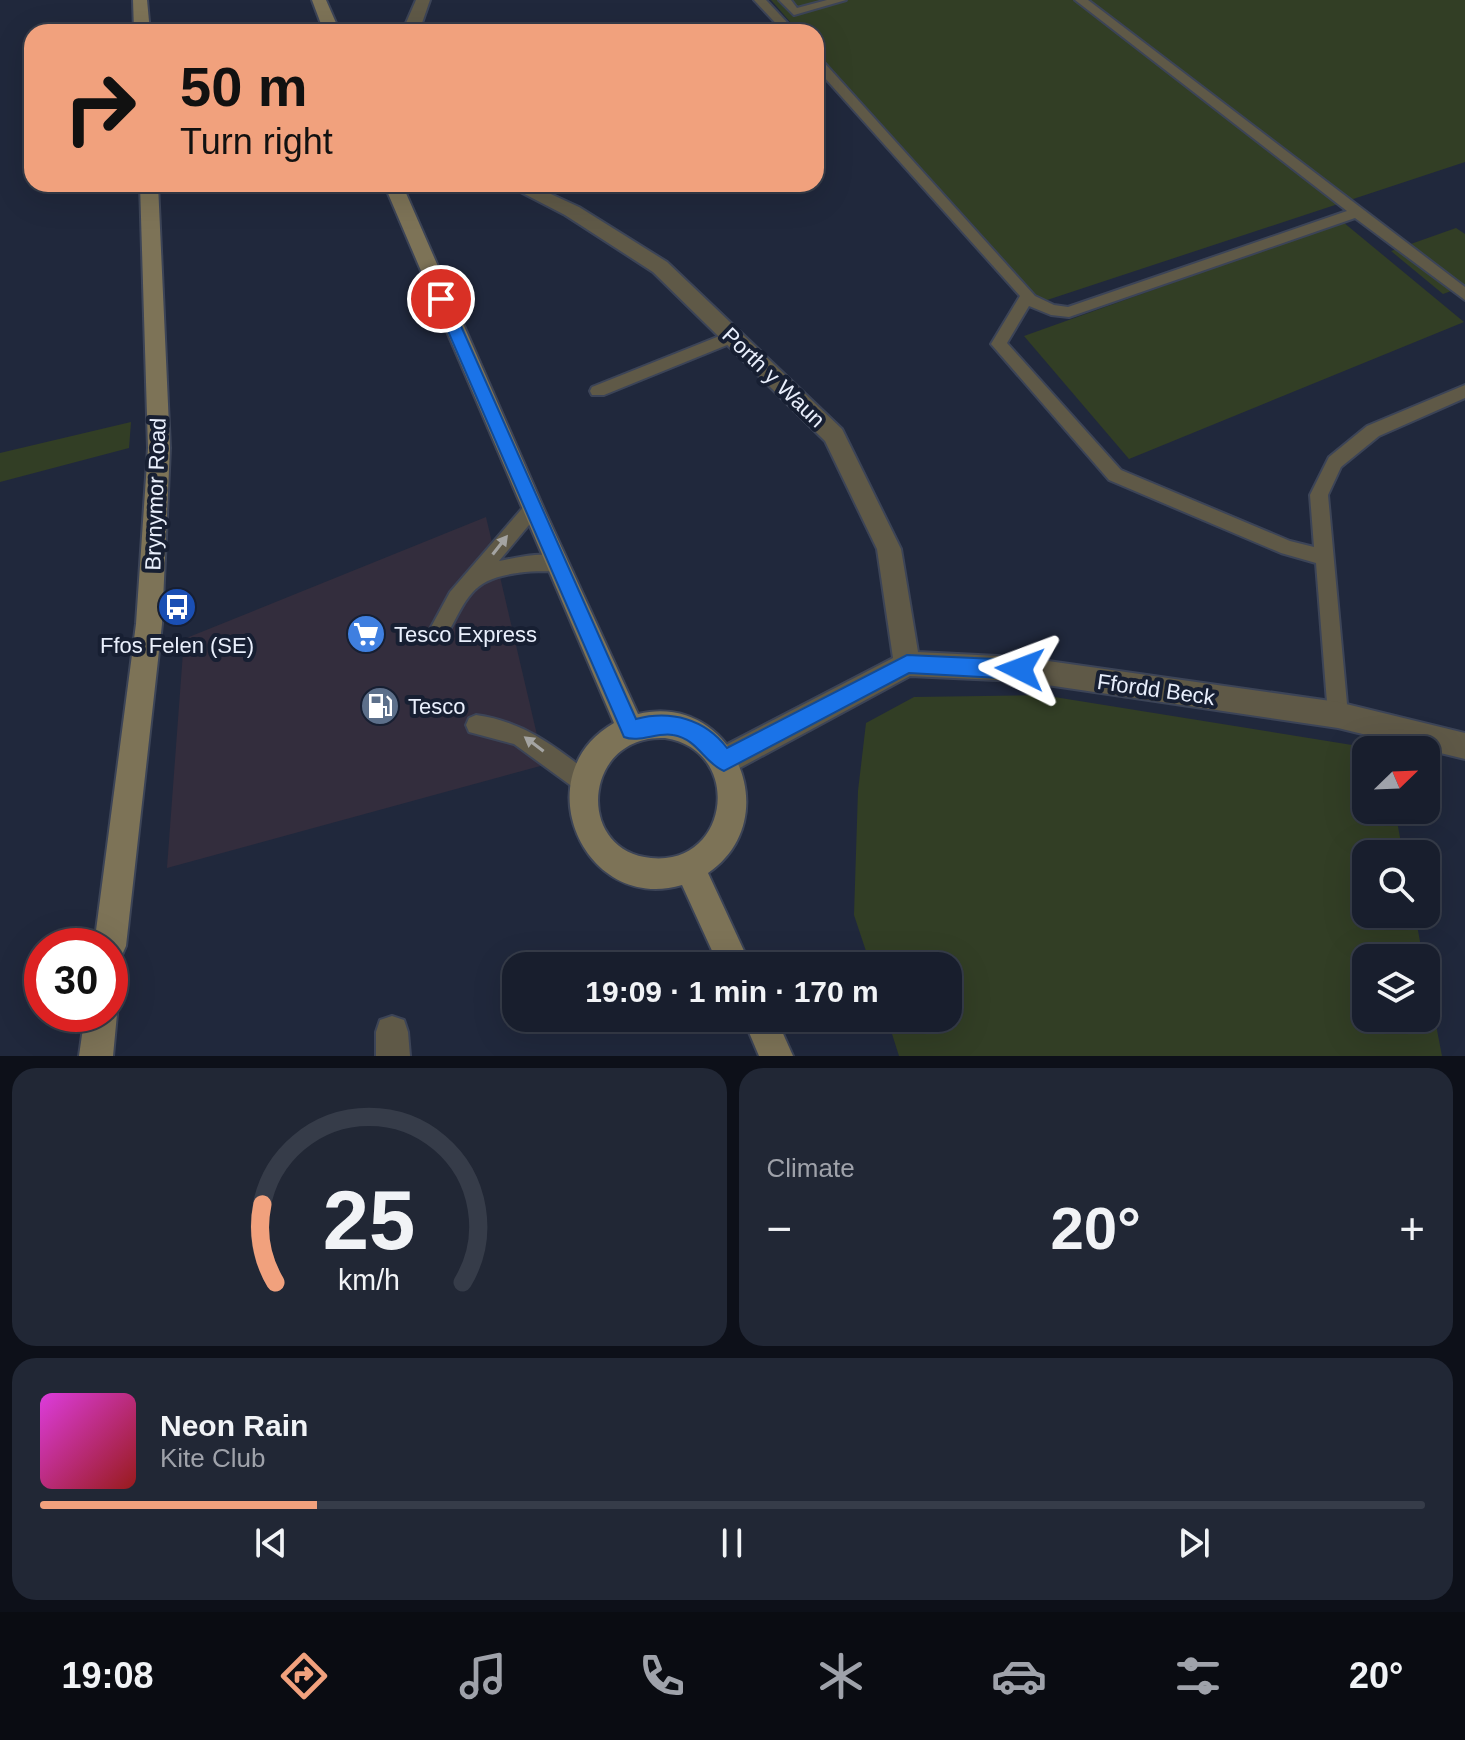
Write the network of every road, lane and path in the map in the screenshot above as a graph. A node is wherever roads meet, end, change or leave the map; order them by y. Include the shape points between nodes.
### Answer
1 (140, 0) edge
2 (319, 0) edge
3 (423, 0) edge
4 (760, 0) edge
5 (785, 0) edge
6 (840, 0) edge
7 (1081, 0) edge
8 (142, 24) edge
9 (329, 24) edge
10 (414, 24) edge
11 (782, 24) edge
12 (824, 70) edge
13 (149, 192) edge
14 (396, 192) edge
15 (531, 192) edge
16 (1358, 212) junction
17 (1465, 295) edge
18 (1026, 298) junction
19 (732, 337) junction
20 (598, 391) dead end
21 (1465, 391) edge
22 (532, 509) junction
23 (1325, 558) junction
24 (556, 563) junction
25 (476, 574) junction
26 (440, 629) dead end
27 (907, 664) junction
28 (1338, 715) junction
29 (476, 725) dead end
30 (631, 730) junction
31 (1465, 746) edge
32 (724, 761) junction
33 (585, 783) junction
34 (689, 866) junction
35 (112, 928) edge
36 (729, 952) edge
37 (99, 1032) edge
38 (765, 1032) edge
39 (96, 1056) edge
40 (776, 1056) edge

1 - 8 main road
2 - 9 main road
3 - 10 street
4 - 11 lane
5 - 6 lane via 794,12
7 - 16 lane
12 - 18 lane
13 - 35 main road, Brynymor Road via 159,448 149,624
14 - 22 main road
15 - 19 street, Porth y Waun via 572,211 660,267
16 - 17 lane
16 - 18 lane via 1069,312
18 - 23 lane via 999,344 1115,475 1287,548
19 - 20 lane
19 - 27 street, Porth y Waun via 834,435 889,549
21 - 23 lane via 1373,431 1335,462 1319,495
22 - 24 main road
25 -> 22 lane
23 - 28 lane
24 - 25 lane
24 - 30 main road
25 - 26 lane
27 - 28 street, Ffordd Beck via 1020,669
27 - 32 street
28 - 31 street, Ffordd Beck
33 -> 29 lane via 523,736 499,726
30 - 32 main road via 673,725 694,732
30 - 33 main road via 595,760
32 - 34 main road via 732,807 725,831
33 - 34 main road via 588,830 618,865 641,874 666,874
34 - 36 main road
37 - 39 main road
38 - 40 main road

